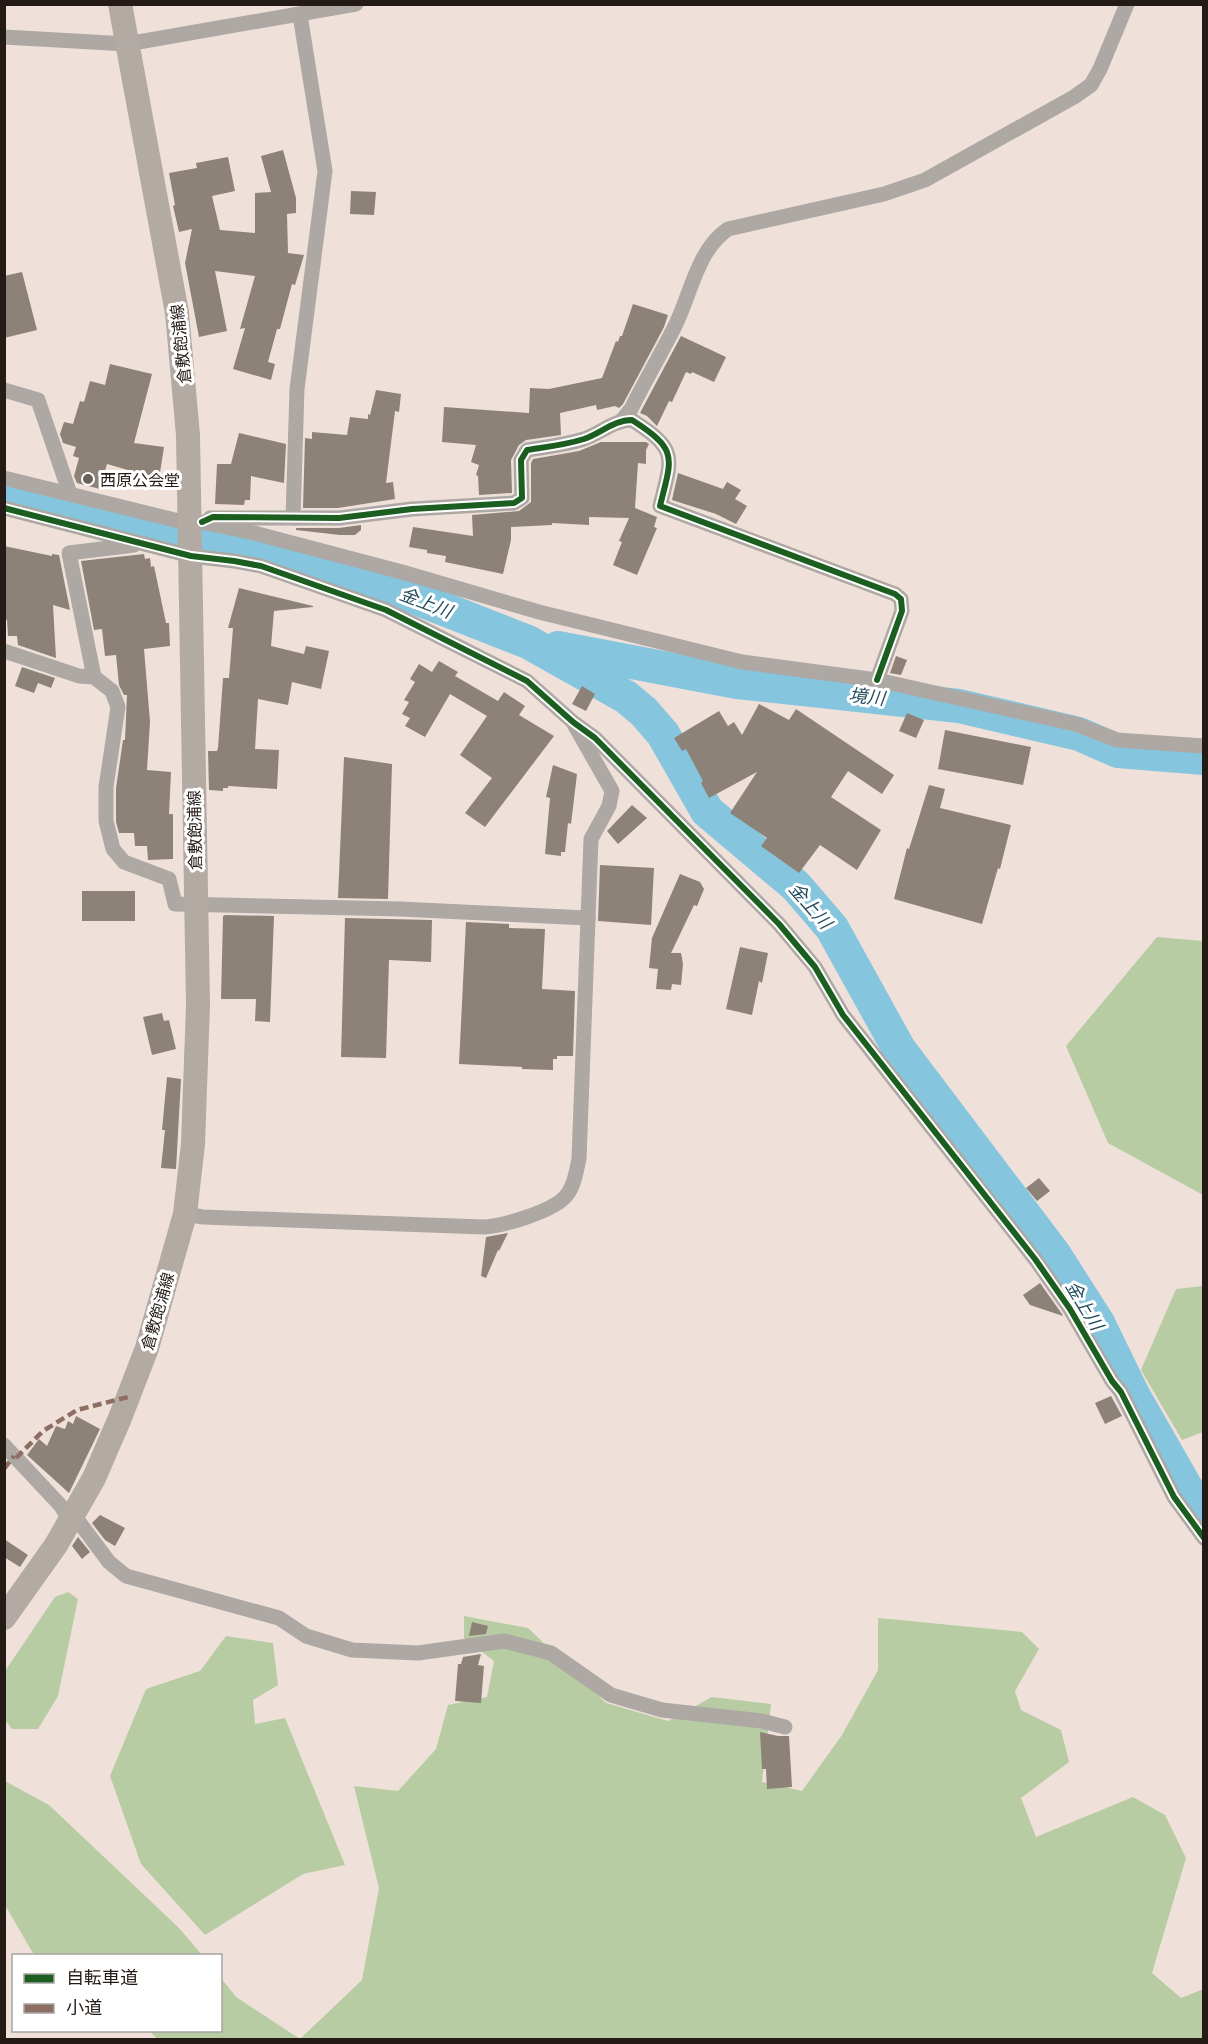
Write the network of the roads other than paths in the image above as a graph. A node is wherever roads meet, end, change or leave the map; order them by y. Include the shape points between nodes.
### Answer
1 (120, 4) edge
2 (356, 4) edge
3 (1127, 4) edge
4 (300, 15) junction
5 (4, 38) edge
6 (127, 44) junction
7 (4, 390) edge
8 (622, 420) junction
9 (4, 478) edge
10 (70, 494) junction
11 (4, 508) edge
12 (292, 518) junction
13 (196, 523) junction
14 (140, 544) junction
15 (191, 556) junction
16 (4, 651) edge
17 (94, 677) junction
18 (877, 680) junction
19 (573, 722) junction
20 (1203, 746) edge
21 (195, 903) junction
22 (588, 918) junction
23 (185, 1214) junction
24 (4, 1445) edge
25 (72, 1518) junction
26 (1203, 1538) edge
27 (4, 1618) edge
28 (785, 1727) dead end

1 - 6 main road, 倉敷飽浦線
2 - 4 street
3 - 8 street via 1091,85 1074,97 925,180 884,194 728,229 717,237 708,248 676,324
4 - 6 street
4 - 12 street via 326,171 297,389
5 - 6 street
6 - 13 main road, 倉敷飽浦線 via 177,313
7 - 10 street via 38,400
8 - 12 street via 586,438 527,450 521,460 522,498 514,503 339,518
8 - 18 street via 643,426 670,457 660,506 901,599 902,611
9 - 10 street
10 - 13 street
11 - 14 street
12 - 13 street via 213,517
13 - 15 main road, 倉敷飽浦線
13 - 18 street via 254,533 539,612 742,662
14 - 15 street
14 - 17 street via 69,553
15 - 19 street via 261,566 386,610 527,681
15 - 21 main road, 倉敷飽浦線
16 - 17 street via 79,676
17 - 21 street via 112,691 118,707 106,787 106,821 113,849 124,862 169,879 175,904
18 - 20 street via 1075,724 1117,740
19 - 22 street via 612,791 609,806 591,839
19 - 26 street via 595,738 779,924 815,967 843,1015 1070,1309 1121,1392 1174,1497
21 - 22 street
21 - 23 main road, 倉敷飽浦線 via 197,1067
22 - 23 street via 579,1159 564,1198 520,1220 484,1227
23 - 25 main road, 倉敷飽浦線 via 147,1348 94,1478
24 - 25 street
25 - 27 main road, 倉敷飽浦線
25 - 28 street via 126,1576 279,1618 306,1636 352,1650 418,1653 504,1641 551,1653 611,1695 662,1710

